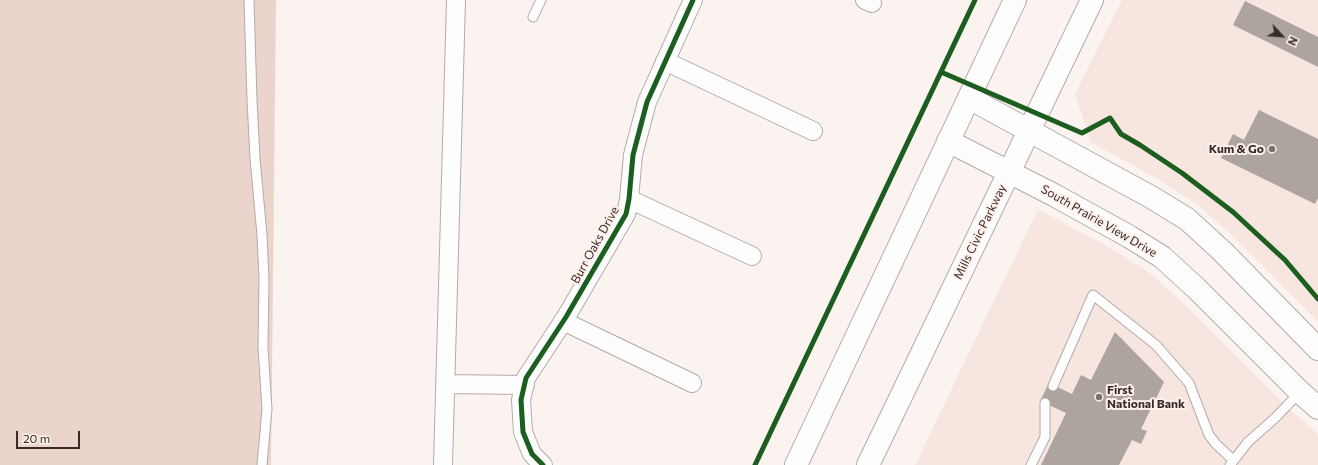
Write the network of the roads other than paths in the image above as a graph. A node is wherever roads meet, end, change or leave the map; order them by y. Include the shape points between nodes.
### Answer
1 (249, 0) edge
2 (456, 0) edge
3 (541, 0) edge
4 (693, 0) edge
5 (1015, 0) edge
6 (1092, 0) edge
7 (533, 17) dead end
8 (665, 61) junction
9 (969, 98) junction
10 (1029, 130) junction
11 (813, 131) dead end
12 (948, 141) junction
13 (1009, 172) junction
14 (629, 198) junction
15 (752, 256) dead end
16 (563, 321) junction
17 (1318, 349) edge
18 (692, 383) dead end
19 (445, 384) junction
20 (525, 385) junction
21 (1053, 386) dead end
22 (1300, 392) junction
23 (1045, 403) dead end
24 (1318, 408) edge
25 (1231, 462) edge
26 (262, 465) edge
27 (443, 465) edge
28 (543, 465) edge
29 (796, 465) edge
30 (868, 465) edge
31 (1031, 465) edge

1 - 26 lane via 252,100 264,280 263,347 267,409
2 - 19 street
3 - 7 lane
4 - 8 street, Burr Oaks Drive
5 - 9 main road
6 - 10 main road, Mills Civic Parkway
8 - 11 street
8 - 14 street, Burr Oaks Drive via 646,102 633,155
9 - 10 main road
9 - 12 main road
10 - 13 main road, Mills Civic Parkway
10 - 17 main road via 1187,219
12 - 13 main road, South Prairie View Drive
12 - 29 main road
13 - 22 main road, South Prairie View Drive via 1162,257
13 - 30 main road, Mills Civic Parkway
14 - 15 street
14 - 16 street, Burr Oaks Drive via 626,214
16 - 18 street
16 - 20 street, Burr Oaks Drive via 526,378
19 - 20 street
19 - 27 street
20 - 28 street, Burr Oaks Drive via 521,400 523,432 532,454
21 - 25 lane via 1093,295 1156,346 1189,384 1209,435
22 - 24 main road, South Prairie View Drive
22 - 25 lane
23 - 31 lane via 1045,436

